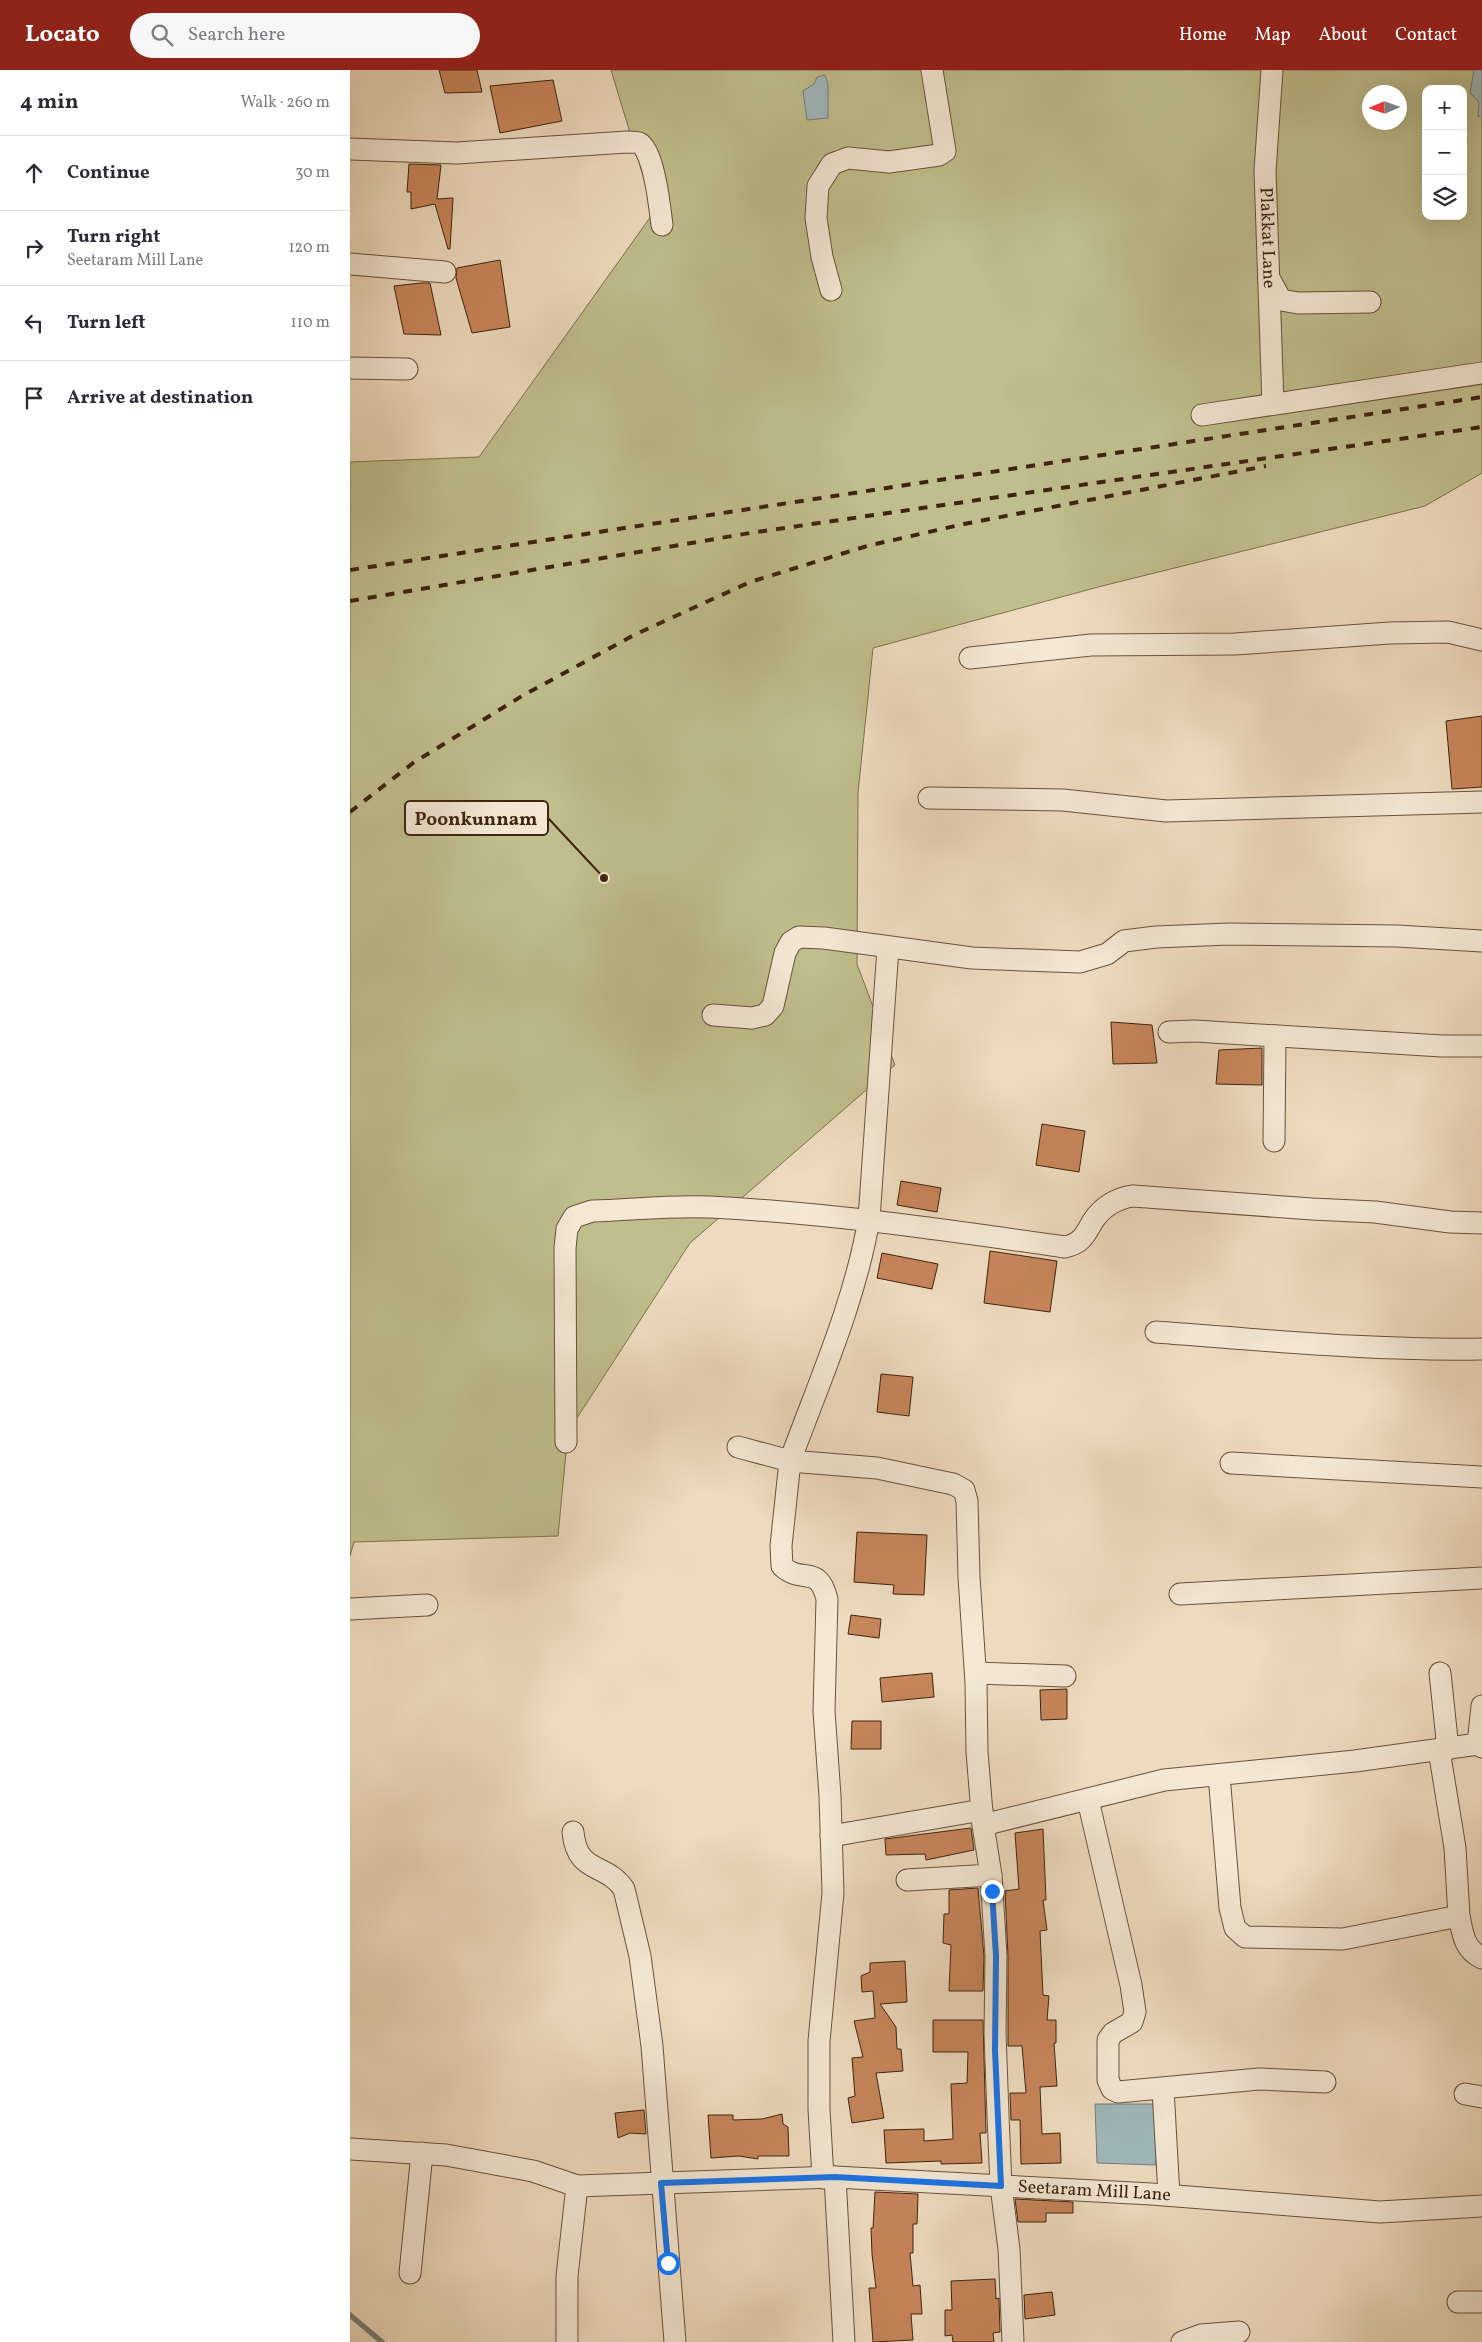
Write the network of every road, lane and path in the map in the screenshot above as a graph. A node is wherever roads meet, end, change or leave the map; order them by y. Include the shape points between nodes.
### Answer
1 (932, 70) edge
2 (1272, 70) edge
3 (350, 149) edge
4 (662, 226) dead end
5 (350, 264) edge
6 (445, 272) dead end
7 (1268, 277) junction
8 (831, 290) dead end
9 (1370, 302) dead end
10 (350, 368) edge
11 (407, 369) dead end
12 (1482, 373) edge
13 (1273, 404) junction
14 (1202, 415) dead end
15 (1482, 640) edge
16 (970, 658) dead end
17 (929, 798) dead end
18 (1482, 802) edge
19 (1482, 941) edge
20 (888, 948) junction
21 (713, 1015) dead end
22 (1169, 1032) dead end
23 (1275, 1036) junction
24 (1482, 1046) edge
25 (1274, 1140) dead end
26 (869, 1219) junction
27 (1482, 1223) edge
28 (1156, 1332) dead end
29 (1482, 1349) edge
30 (566, 1442) dead end
31 (738, 1447) dead end
32 (790, 1461) junction
33 (1231, 1463) dead end
34 (1482, 1476) edge
35 (1482, 1578) edge
36 (1180, 1594) dead end
37 (427, 1605) dead end
38 (350, 1609) edge
39 (976, 1673) junction
40 (1440, 1673) dead end
41 (1065, 1676) dead end
42 (1482, 1706) edge
43 (1481, 1744) edge
44 (1444, 1750) junction
45 (1219, 1775) junction
46 (1088, 1800) junction
47 (983, 1818) junction
48 (573, 1832) dead end
49 (831, 1836) junction
50 (991, 1874) junction
51 (906, 1880) dead end
52 (1460, 1916) junction
53 (1482, 1958) edge
54 (1325, 2082) dead end
55 (1163, 2089) junction
56 (350, 2149) edge
57 (422, 2153) junction
58 (829, 2178) junction
59 (568, 2183) junction
60 (661, 2183) junction
61 (1001, 2186) junction
62 (1169, 2195) junction
63 (1482, 2206) edge
64 (410, 2273) dead end
65 (1458, 2302) dead end
66 (1482, 2302) edge
67 (1239, 2332) dead end
68 (568, 2342) edge
69 (675, 2342) edge
70 (844, 2342) edge
71 (1013, 2342) edge
72 (1182, 2342) edge

1 - 8 street via 945,150 939,155 889,162 848,158 832,164 818,186 816,218
2 - 7 street, Plakkat Lane via 1265,171
3 - 4 street via 457,153 639,143 651,160
5 - 6 street
7 - 9 street via 1281,300 1298,303
7 - 13 street, Plakkat Lane
10 - 11 street
12 - 13 street
13 - 14 street
15 - 16 street via 1448,632 1390,633 1235,644 1090,645
17 - 18 street via 1063,800 1166,811
19 - 20 street via 1397,936 1229,934 1156,937 1124,941 1107,954 1080,962 972,958
20 - 21 street via 799,937 791,942 785,953 773,1006 765,1015 752,1018
20 - 26 street
22 - 23 street
23 - 24 street
23 - 25 street
26 - 27 street via 1066,1247 1076,1245 1086,1236 1094,1219 1118,1198 1133,1196 1375,1212
26 - 30 street via 708,1206 592,1211 574,1217 567,1229 565,1248
26 - 32 street via 864,1253 848,1303
28 - 29 street via 1364,1347
31 - 32 street
32 - 39 street via 877,1468 953,1484 964,1490
32 - 49 street via 780,1546 782,1566 790,1573 816,1578 823,1585 827,1599 824,1711
33 - 34 street
35 - 36 street
37 - 38 street
39 - 41 street
39 - 47 street via 977,1752
40 - 44 street
42 - 43 street
43 - 44 street
44 - 45 street
44 - 52 street
45 - 46 street via 1164,1780
45 - 52 street via 1230,1908 1235,1928 1245,1936 1343,1939
46 - 47 street
46 - 55 street via 1135,2012 1132,2022 1113,2033 1108,2040 1108,2080 1112,2089 1118,2092
47 - 49 street
47 - 50 street
48 - 60 street via 580,1856 620,1882 624,1889 646,1998
49 - 58 street via 833,1892 819,2040 819,2109
50 - 51 street
50 - 61 street
52 - 53 street via 1464,1942 1472,1953
54 - 55 street via 1259,2079
55 - 62 street
56 - 57 street, Seetaram Mill Lane
57 - 59 street, Seetaram Mill Lane via 533,2171
57 - 64 street
58 - 60 street, Seetaram Mill Lane
58 - 61 street, Seetaram Mill Lane
58 - 70 street
59 - 60 street, Seetaram Mill Lane
59 - 68 street
60 - 69 street
61 - 62 street, Seetaram Mill Lane
61 - 71 street via 1009,2249
62 - 63 street, Seetaram Mill Lane via 1380,2212
65 - 66 street
67 - 72 street via 1201,2335

